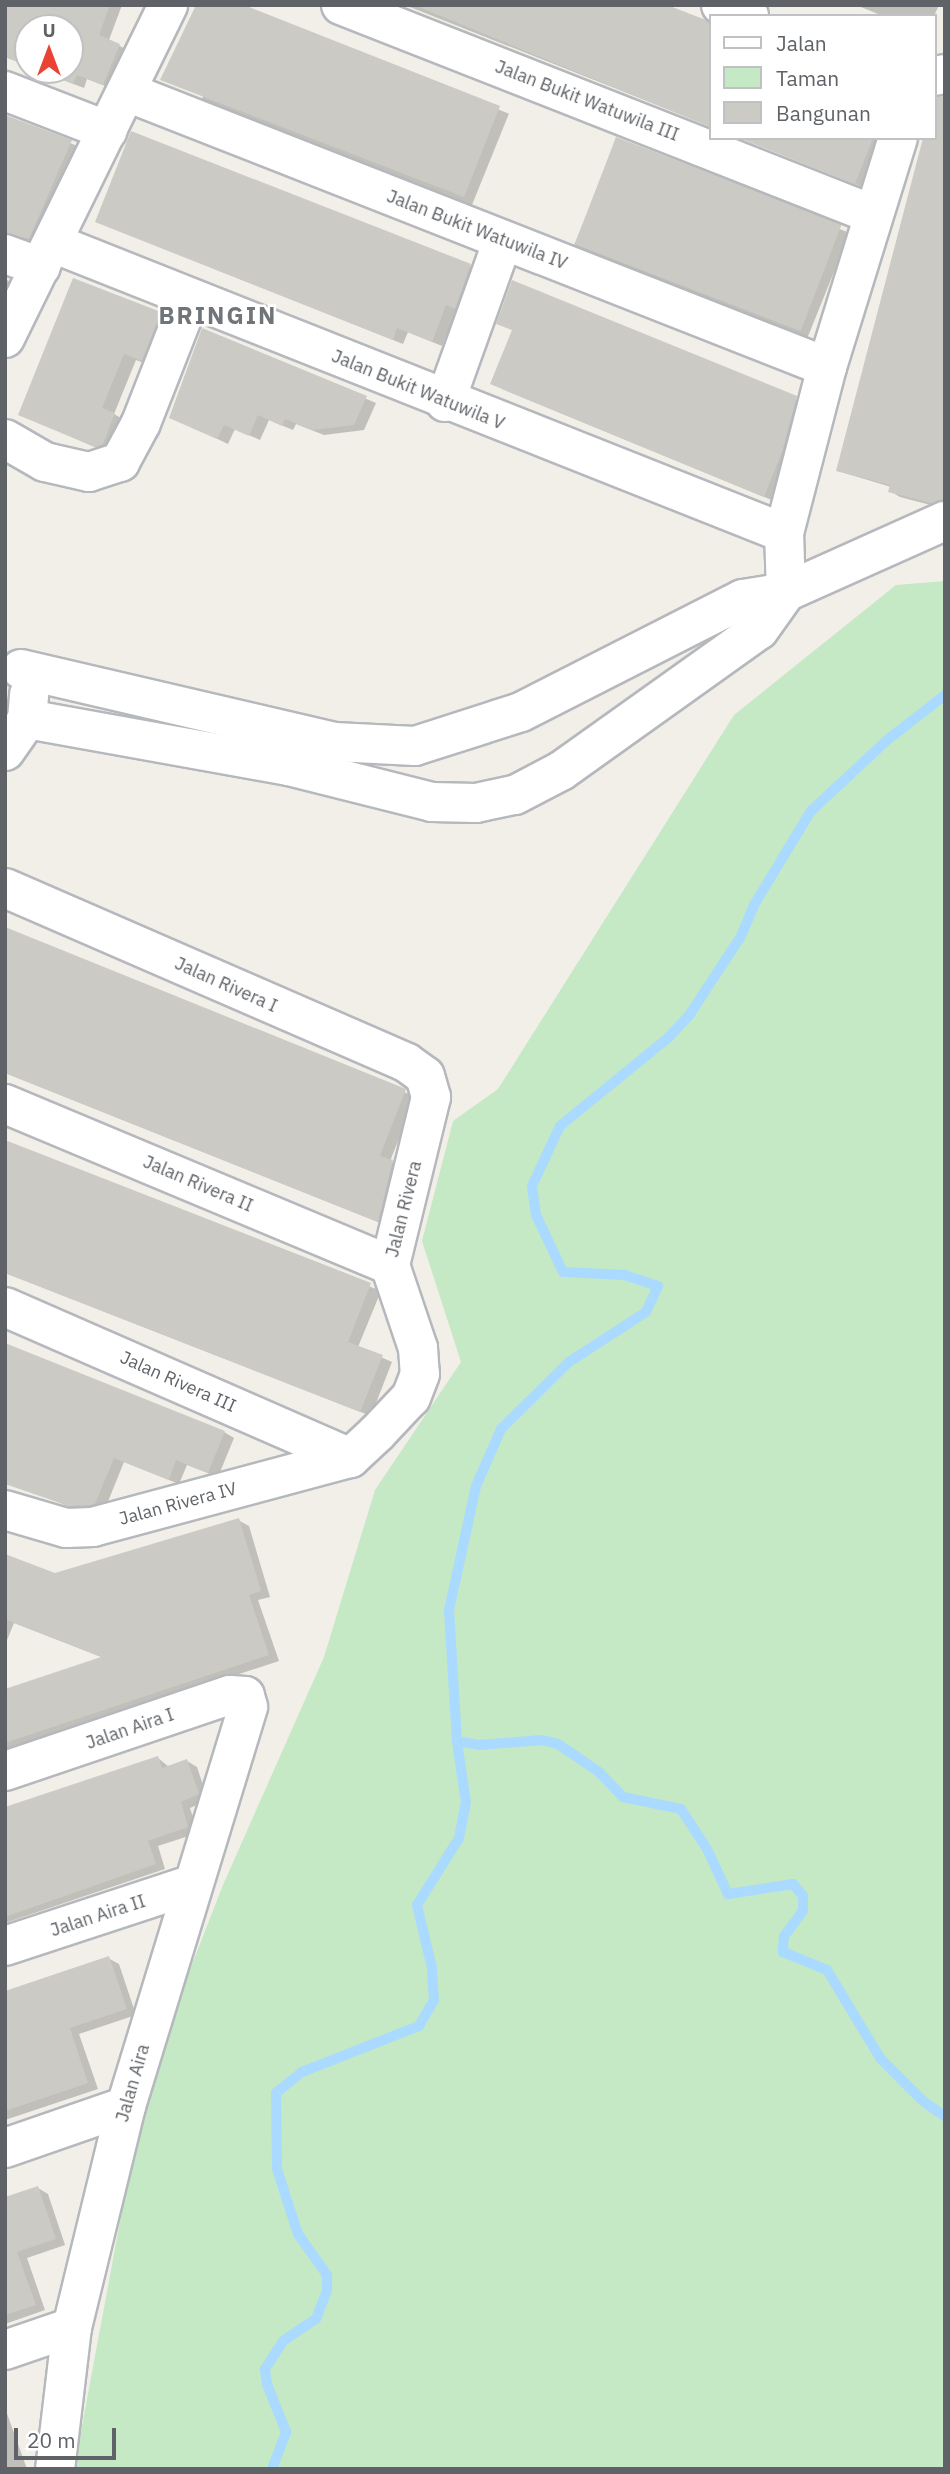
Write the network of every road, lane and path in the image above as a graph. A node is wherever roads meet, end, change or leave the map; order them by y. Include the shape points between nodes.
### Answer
1 (168, 5) edge
2 (341, 5) edge
3 (721, 5) edge
4 (744, 14) edge
5 (5, 91) edge
6 (127, 92) junction
7 (108, 131) junction
8 (897, 140) edge
9 (872, 214) junction
10 (503, 240) junction
11 (5, 254) edge
12 (47, 255) junction
13 (190, 298) junction
14 (5, 338) edge
15 (827, 367) junction
16 (445, 402) junction
17 (5, 439) edge
18 (945, 521) edge
19 (784, 533) junction
20 (786, 592) junction
21 (13, 660) edge
22 (27, 719) junction
23 (415, 746) junction
24 (5, 751) edge
25 (432, 802) junction
26 (5, 888) edge
27 (431, 1097) joint
28 (5, 1104) edge
29 (390, 1265) junction
30 (5, 1307) edge
31 (350, 1458) junction
32 (5, 1510) edge
33 (248, 1707) joint
34 (5, 1771) edge
35 (190, 1885) junction
36 (5, 1946) edge
37 (126, 2106) junction
38 (5, 2148) edge
39 (72, 2327) junction
40 (5, 2350) edge
41 (55, 2469) edge

1 - 6 street
2 - 9 street, Jalan Bukit Watuwila III
3 - 4 street
5 - 7 street
6 - 7 street
6 - 10 street, Jalan Bukit Watuwila IV
7 - 12 street
8 - 9 street
9 - 15 street
10 - 15 street, Jalan Bukit Watuwila IV
10 - 16 street
11 - 12 street, Jalan Bukit Watuwila V
12 - 13 street, Jalan Bukit Watuwila V
12 - 14 street
13 - 16 street, Jalan Bukit Watuwila V
13 - 17 street via 141,423 120,463 97,472 45,462
15 - 19 street
16 - 19 street, Jalan Bukit Watuwila V
18 - 20 street
19 - 20 street
20 - 23 street via 743,599 521,712
20 - 25 street via 759,629 561,771 515,795 476,803
21 - 22 street via 28,685
21 - 23 street via 335,742
22 - 24 street
22 - 25 street via 289,766
23 - 25 street
26 - 27 street, Jalan Rivera I via 407,1063 425,1076
27 - 29 street, Jalan Rivera
28 - 29 street, Jalan Rivera II
29 - 31 street, Jalan Rivera via 418,1348 420,1374 411,1396
30 - 31 street, Jalan Rivera III
31 - 32 street, Jalan Rivera IV via 93,1527 66,1528
33 - 34 street, Jalan Aira I via 245,1696 230,1695
33 - 35 street, Jalan Aira
35 - 36 street, Jalan Aira II
35 - 37 street, Jalan Aira
37 - 38 street
37 - 39 street, Jalan Aira
39 - 40 street
39 - 41 street, Jalan Aira

